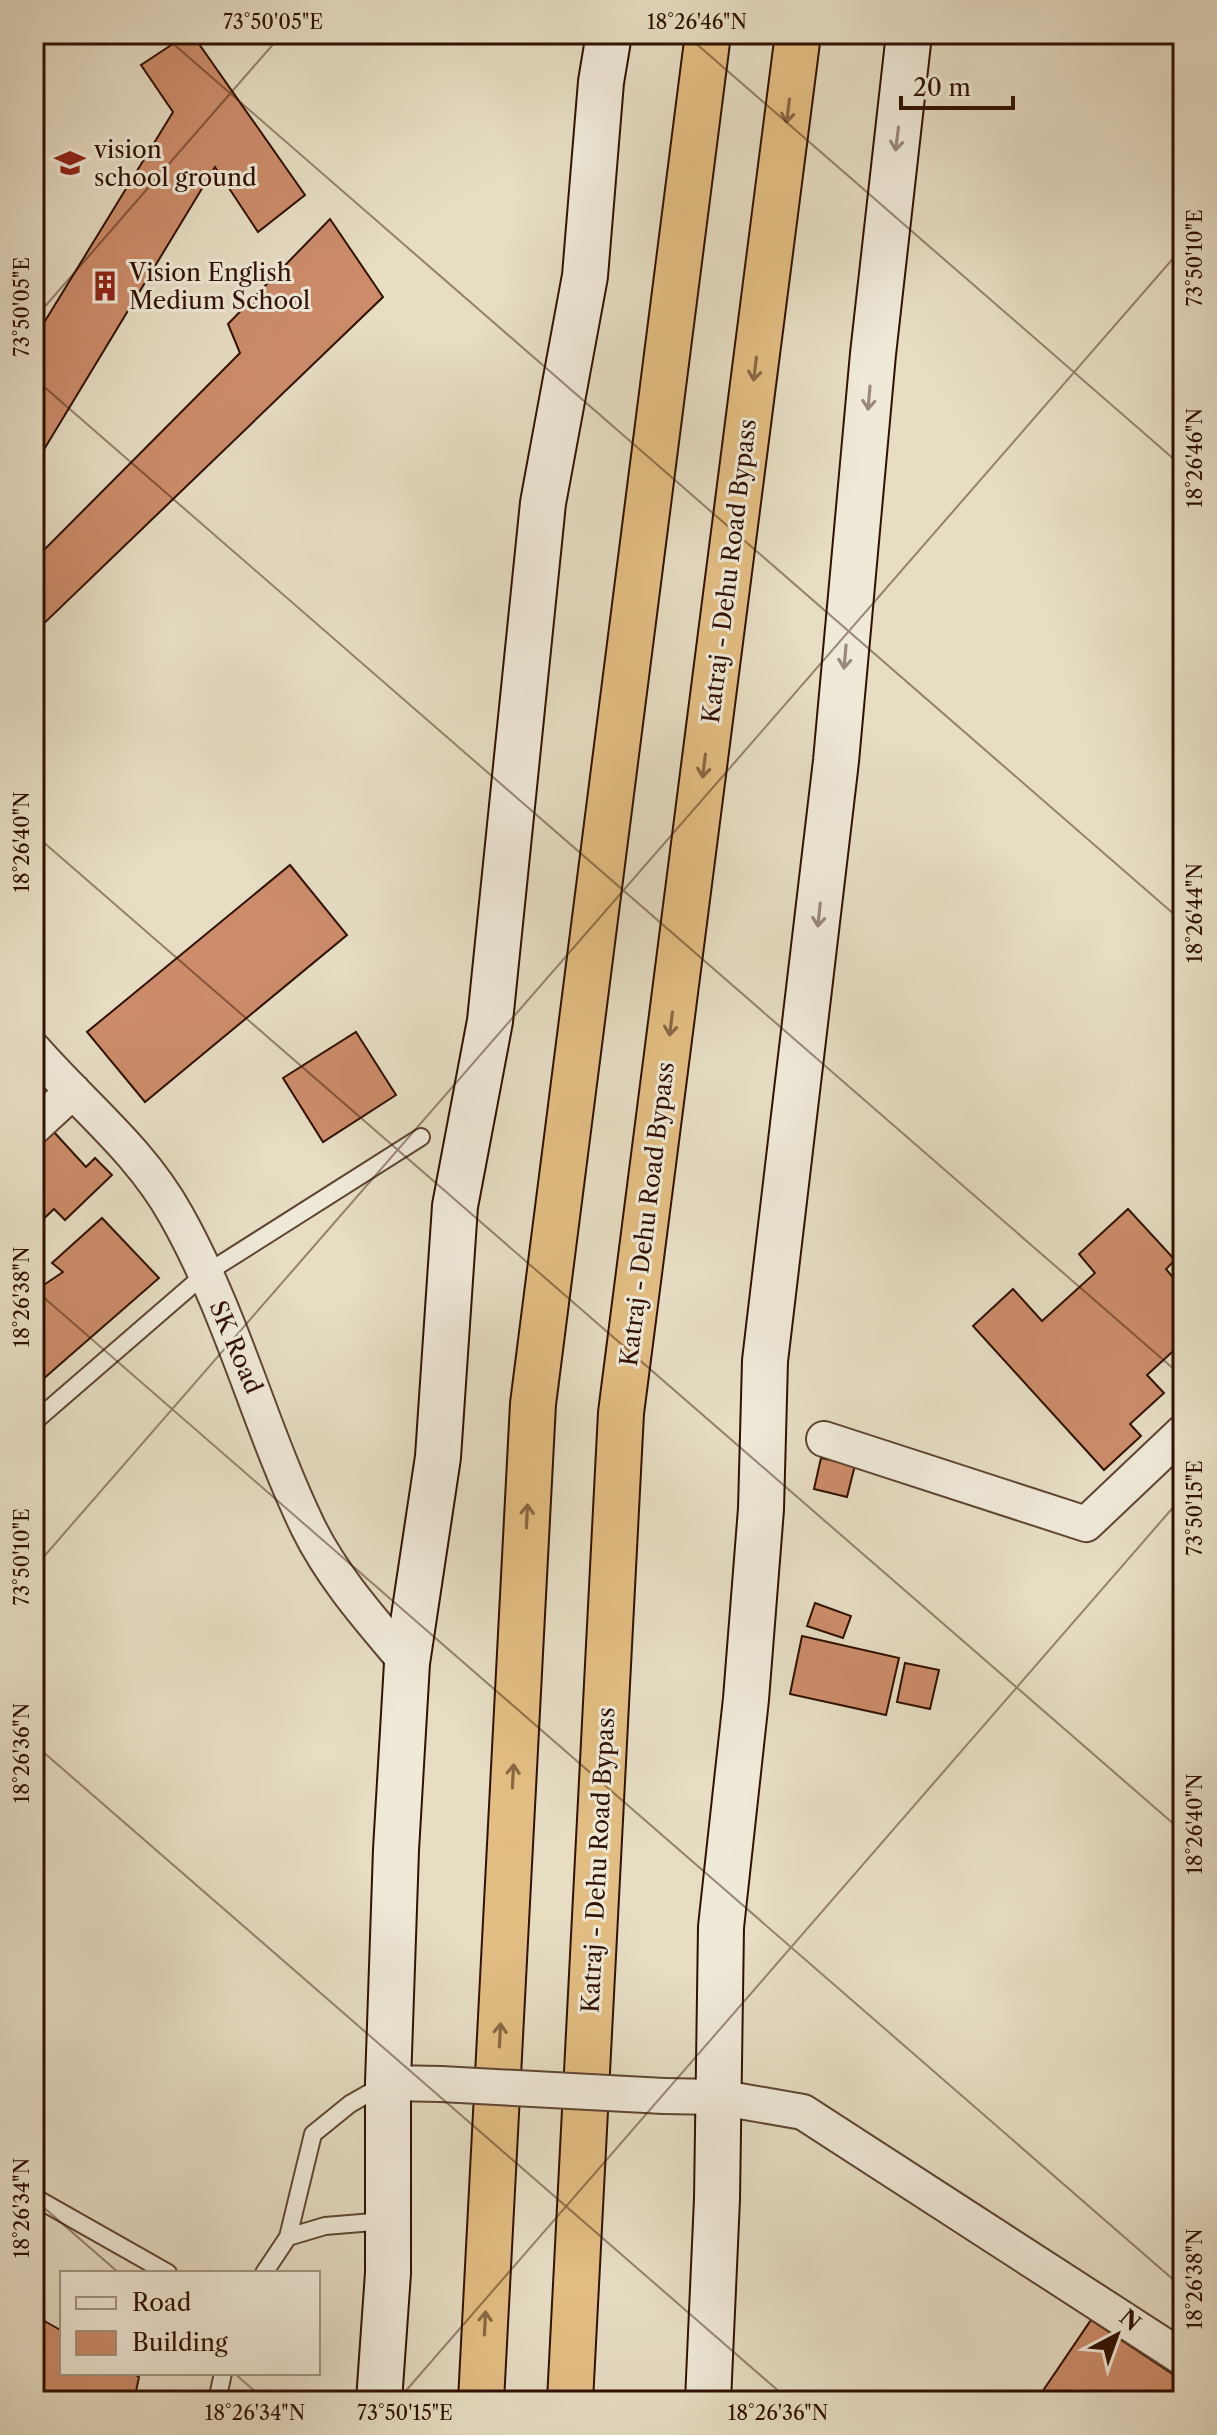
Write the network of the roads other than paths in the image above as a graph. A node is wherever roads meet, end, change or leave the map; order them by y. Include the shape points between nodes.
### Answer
1 (609, 34) edge
2 (708, 34) edge
3 (798, 34) edge
4 (909, 34) edge
5 (34, 1050) edge
6 (73, 1091) junction
7 (34, 1127) edge
8 (421, 1137) dead end
9 (205, 1274) junction
10 (34, 1422) edge
11 (1183, 1432) edge
12 (824, 1439) dead end
13 (407, 1663) junction
14 (388, 2083) junction
15 (717, 2097) junction
16 (34, 2197) edge
17 (388, 2221) junction
18 (288, 2237) junction
19 (164, 2271) edge
20 (265, 2271) edge
21 (1183, 2358) edge
22 (223, 2375) edge
23 (713, 2395) edge
24 (217, 2401) edge
25 (379, 2401) edge
26 (481, 2401) edge
27 (570, 2401) edge

1 - 13 street via 585,276 543,503 490,1021 455,1206 438,1457
26 -> 2 highway via 533,1404
3 -> 27 highway, Katraj - Dehu Road Bypass via 621,1413
4 -> 15 street via 832,792 765,1361 761,1509 721,1927
5 - 6 street, SK Road
6 - 7 street
6 - 9 street, SK Road via 136,1156 176,1214
8 - 9 lane
9 - 10 lane
9 - 13 street, SK Road via 308,1527 346,1591
11 - 12 street via 1086,1524
13 - 14 street
14 - 15 street, bridge
14 - 17 street
14 - 18 lane via 350,2104 313,2134
15 - 21 street via 803,2112
15 - 23 street
16 - 19 lane
17 - 18 lane via 325,2226
17 - 25 street
18 - 20 lane
22 - 24 lane

